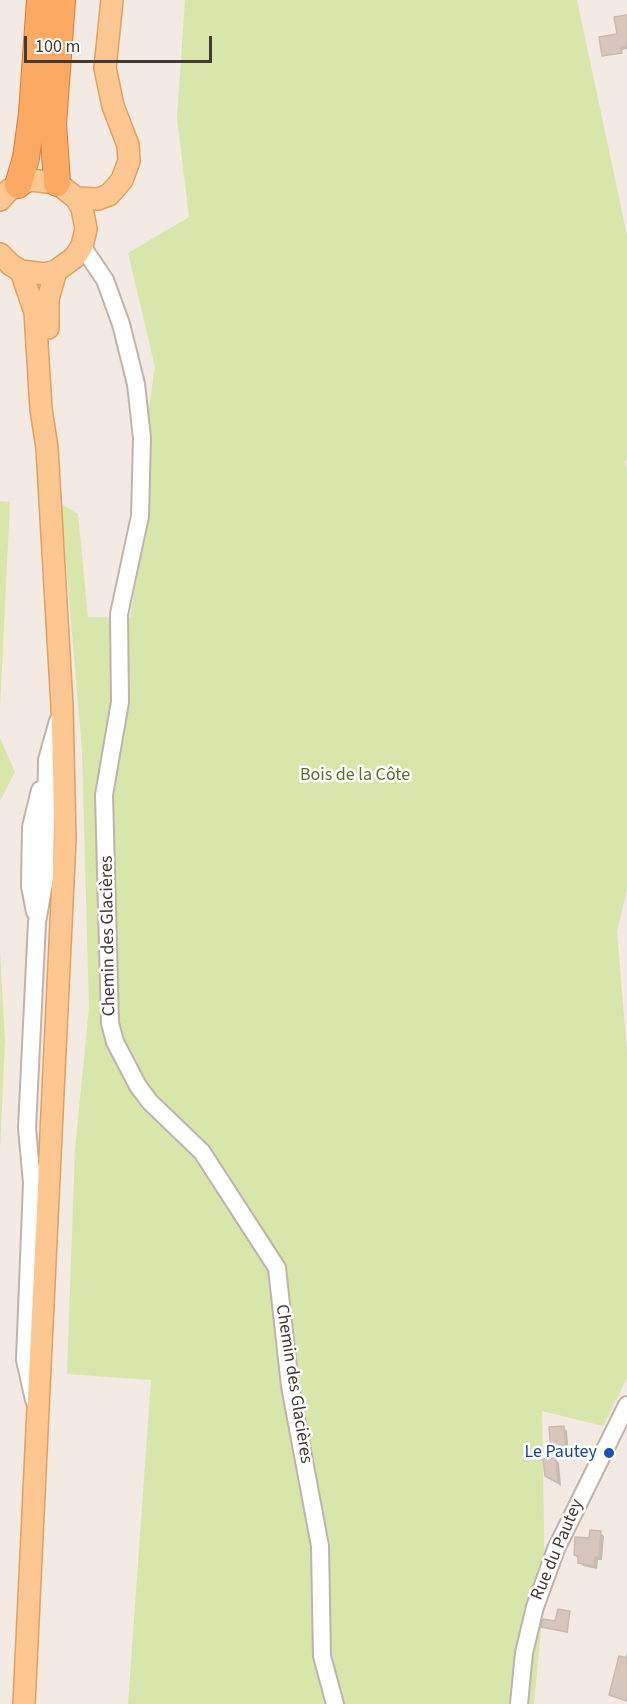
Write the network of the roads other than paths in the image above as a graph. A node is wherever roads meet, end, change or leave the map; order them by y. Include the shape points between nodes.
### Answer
1 (40, 0) edge
2 (62, 0) edge
3 (111, 9) edge
4 (66, 191) junction
5 (9, 192) edge
6 (84, 238) junction
7 (0, 254) edge
8 (61, 268) junction
9 (21, 271) junction
10 (110, 297) junction
11 (47, 448) junction
12 (62, 706) junction
13 (627, 1405) edge
14 (38, 1421) junction
15 (334, 1700) edge
16 (24, 1704) edge
17 (519, 1704) edge

1 - 5 highway via 26,158
2 - 4 highway via 53,124
3 - 4 main road via 105,68 129,160 122,180 109,195 98,199
3 - 6 main road via 116,72 139,141 141,161 128,193
4 - 5 main road via 44,180
4 - 6 main road via 85,218
6 - 8 main road
6 - 10 street, Chemin des Glacières
7 - 9 main road
8 - 9 main road via 33,274
8 - 10 street, Chemin des Glacières via 90,274
8 - 11 main road via 48,306
9 - 11 main road via 35,312
10 - 15 street, Chemin des Glacières via 136,384 143,463 137,532 119,614 120,702 104,795 110,1023 115,1042 138,1086 202,1152 277,1268 290,1386 320,1546 322,1656
11 - 12 main road
12 - 14 main road via 63,921
12 - 14 street via 47,760 45,878 37,922 27,1128 32,1183 25,1360
13 - 17 street, Rue du Pautey via 587,1482 535,1606 524,1653
14 - 16 main road

